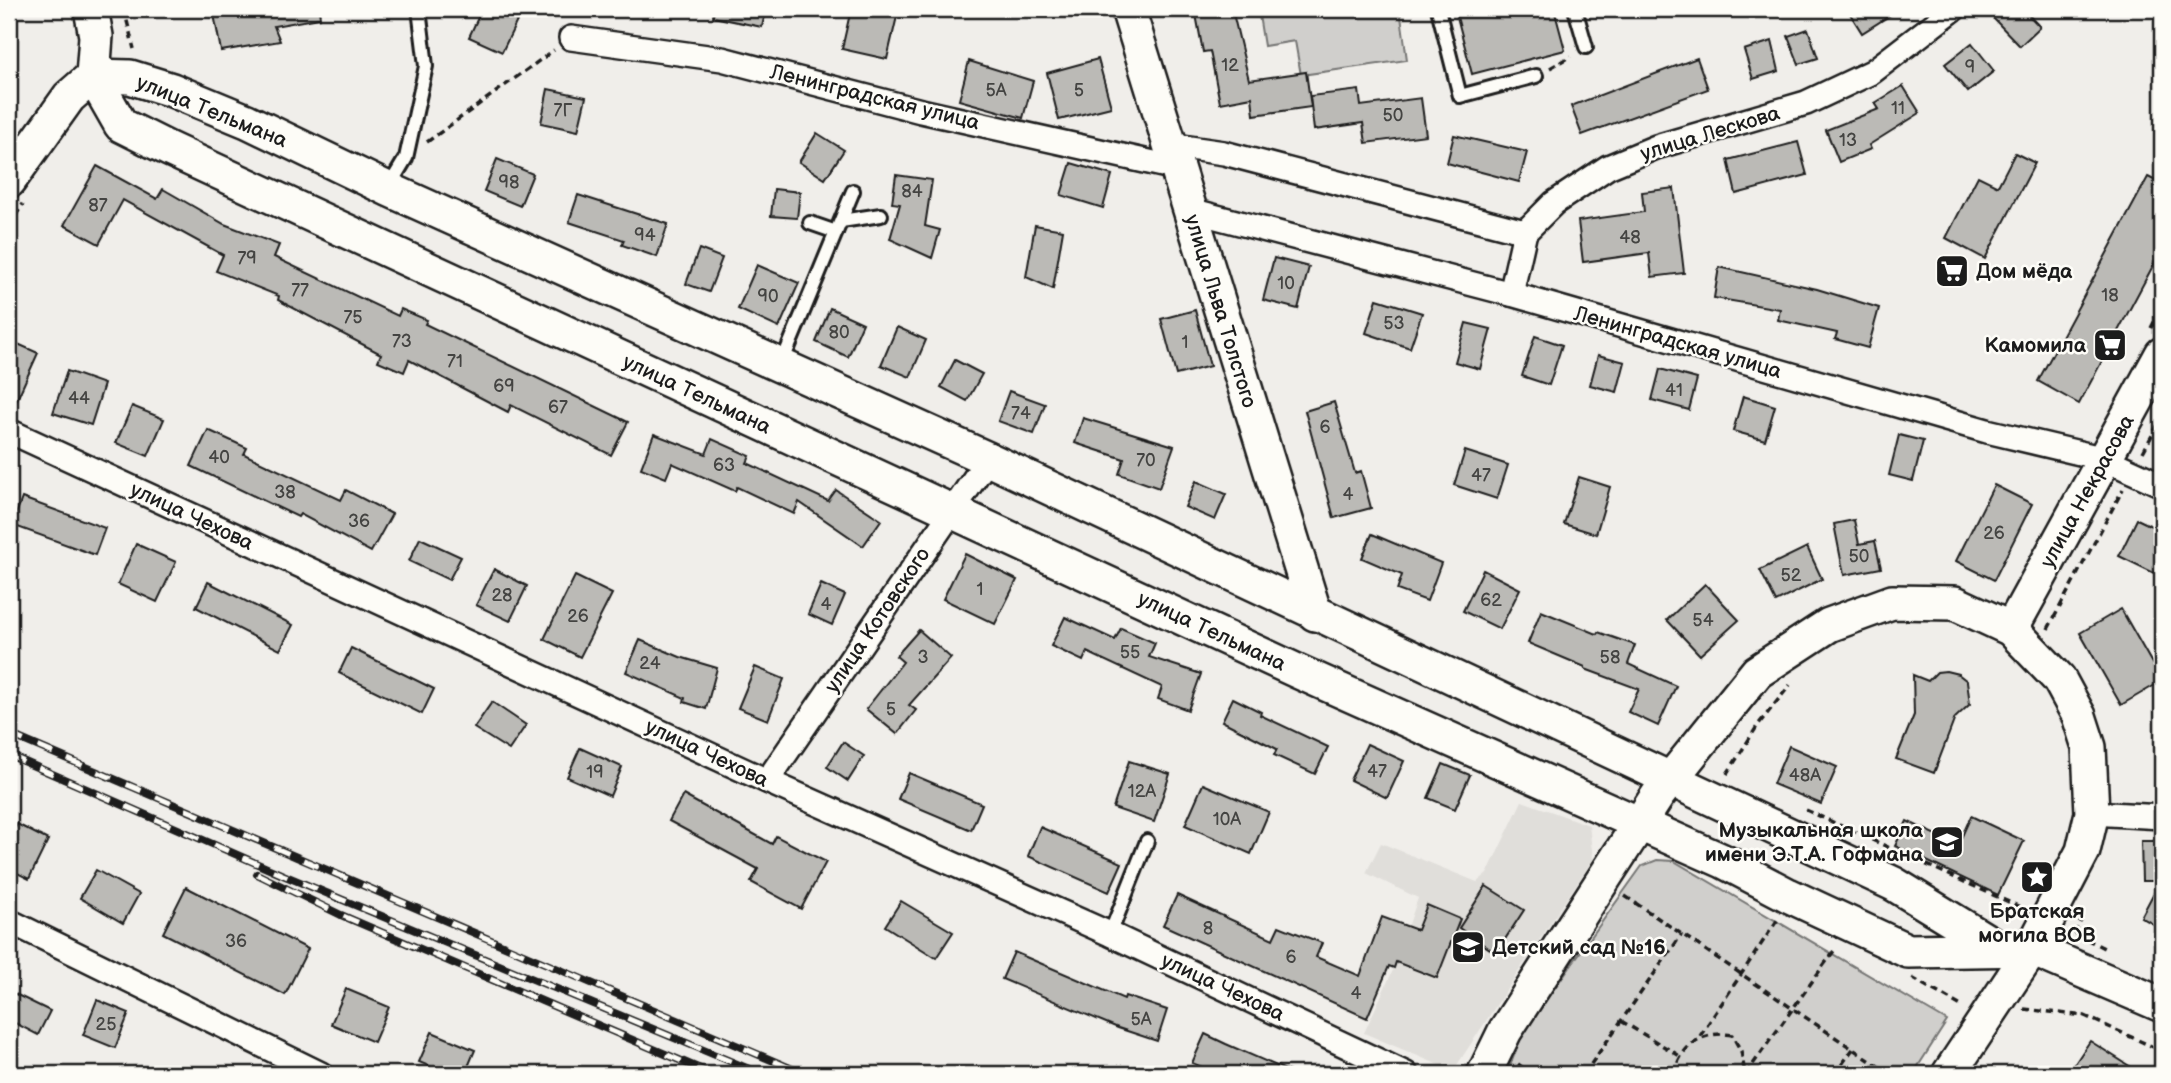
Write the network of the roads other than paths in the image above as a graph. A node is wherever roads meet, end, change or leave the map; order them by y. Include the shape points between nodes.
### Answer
1 (91, 9) edge
2 (419, 9) edge
3 (1128, 9) edge
4 (1438, 9) edge
5 (1575, 9) edge
6 (1954, 9) edge
7 (571, 38) road end
8 (1586, 47) road end
9 (93, 76) junction
10 (1536, 76) road end
11 (1172, 156) junction
12 (388, 189) junction
13 (853, 191) dead end
14 (16, 192) edge
15 (1190, 210) junction
16 (881, 215) dead end
17 (810, 223) dead end
18 (839, 227) junction
19 (1525, 232) junction
20 (1511, 294) junction
21 (2162, 354) edge
22 (781, 366) junction
23 (9, 431) edge
24 (988, 459) junction
25 (2119, 465) junction
26 (2162, 485) edge
27 (951, 511) junction
28 (1315, 614) junction
29 (2011, 629) junction
30 (1670, 780) junction
31 (767, 781) junction
32 (2092, 813) junction
33 (2162, 817) edge
34 (1641, 824) junction
35 (1147, 841) dead end
36 (9, 921) edge
37 (1110, 934) junction
38 (2016, 949) junction
39 (2162, 1005) edge
40 (321, 1074) edge
41 (1406, 1074) edge
42 (1484, 1074) edge
43 (1949, 1074) edge

1 - 9 main road via 96,36
2 - 12 lane via 426,66 405,158
3 - 11 main road, улица Льва Толстого
4 - 10 lane via 1460,96
5 - 8 lane
6 - 19 street, улица Лескова via 1872,72 1806,103 1656,147 1608,167 1554,203
7 - 11 street, Ленинградская улица via 722,59 921,111
9 - 12 main road, улица Тельмана via 130,77 173,90
9 - 14 main road via 69,97
9 - 27 main road, улица Тельмана via 121,125
11 - 15 main road, улица Льва Толстого
11 - 19 street, Ленинградская улица via 1224,153
12 - 22 main road, улица Тельмана
13 - 18 lane
15 - 20 street, Ленинградская улица
15 - 28 main road, улица Льва Толстого
16 - 18 lane
17 - 18 lane
18 - 22 lane
19 - 20 street
20 - 25 street, Ленинградская улица
21 - 25 main road, улица Некрасова
22 - 24 main road, улица Тельмана
23 - 31 street, улица Чехова
24 - 27 street, улица Котовского
24 - 28 main road, улица Тельмана
25 - 26 street, Ленинградская улица
25 - 29 main road, улица Некрасова
27 - 31 street, улица Котовского
27 - 34 main road, улица Тельмана
28 - 30 main road, улица Тельмана
29 - 30 main road via 1955,603 1892,602 1829,625 1756,672
29 - 32 main road via 2059,679 2079,716 2089,747
30 - 34 main road
30 - 38 main road, улица Тельмана via 1894,884
31 - 37 street, улица Чехова
32 - 33 street
32 - 38 main road via 2083,851 2048,920
34 - 38 main road, улица Тельмана via 1908,951
34 - 42 main road via 1505,1031
35 - 37 lane
36 - 40 street
37 - 41 street, улица Чехова
38 - 39 main road, улица Тельмана
38 - 43 main road

